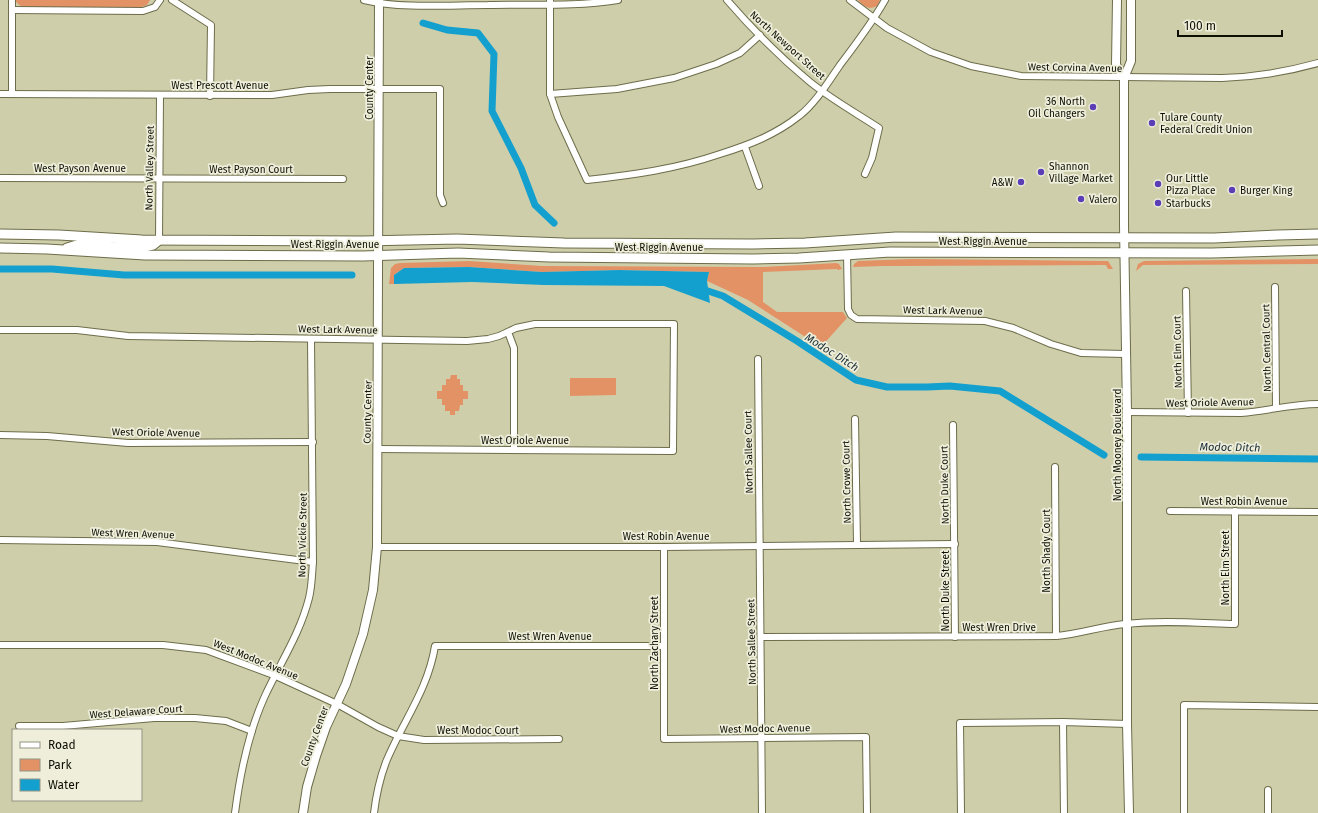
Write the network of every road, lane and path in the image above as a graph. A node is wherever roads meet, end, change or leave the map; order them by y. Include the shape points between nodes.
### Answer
1 (12, 0) edge
2 (160, 0) edge
3 (172, 0) edge
4 (364, 0) edge
5 (618, 0) edge
6 (727, 0) edge
7 (850, 0) edge
8 (885, 0) edge
9 (1117, 0) edge
10 (1131, 0) edge
11 (379, 1) edge
12 (550, 2) edge
13 (12, 10) junction
14 (874, 18) junction
15 (760, 35) junction
16 (1318, 63) edge
17 (1124, 78) junction
18 (379, 90) junction
19 (822, 90) junction
20 (0, 94) edge
21 (12, 94) junction
22 (550, 94) junction
23 (160, 96) junction
24 (210, 96) junction
25 (745, 147) junction
26 (865, 174) dead end
27 (0, 178) edge
28 (159, 179) junction
29 (343, 179) dead end
30 (759, 186) dead end
31 (443, 203) dead end
32 (0, 234) edge
33 (1318, 234) edge
34 (1124, 238) junction
35 (159, 240) junction
36 (379, 240) junction
37 (0, 248) edge
38 (61, 250) junction
39 (1318, 250) edge
40 (1124, 252) junction
41 (847, 254) junction
42 (379, 255) junction
43 (1275, 287) dead end
44 (1186, 291) dead end
45 (0, 330) edge
46 (508, 332) junction
47 (311, 339) junction
48 (378, 339) junction
49 (1125, 354) junction
50 (758, 358) dead end
51 (1318, 404) edge
52 (1276, 408) junction
53 (1127, 412) junction
54 (1188, 413) junction
55 (855, 419) dead end
56 (953, 425) dead end
57 (0, 435) edge
58 (312, 442) junction
59 (376, 449) junction
60 (514, 450) junction
61 (674, 451) joint
62 (1055, 467) dead end
63 (1170, 511) dead end
64 (1235, 511) junction
65 (1318, 512) edge
66 (0, 540) edge
67 (857, 544) junction
68 (955, 544) junction
69 (759, 546) junction
70 (377, 547) junction
71 (664, 547) junction
72 (313, 562) junction
73 (1127, 623) junction
74 (1235, 624) joint
75 (1056, 636) junction
76 (761, 637) junction
77 (955, 637) junction
78 (0, 645) edge
79 (664, 646) junction
80 (276, 676) junction
81 (337, 704) junction
82 (1318, 707) edge
83 (1062, 722) junction
84 (1127, 724) junction
85 (19, 726) dead end
86 (252, 731) junction
87 (398, 736) junction
88 (762, 738) junction
89 (559, 739) dead end
90 (664, 739) joint
91 (1268, 790) dead end
92 (235, 813) edge
93 (304, 813) edge
94 (374, 813) edge
95 (762, 813) edge
96 (867, 813) edge
97 (961, 813) edge
98 (1064, 813) edge
99 (1129, 813) edge
100 (1184, 813) edge
101 (1268, 813) edge

1 - 13 street
2 - 13 street via 155,7 143,11
3 - 24 street via 211,25
4 - 11 street
5 - 12 street via 572,5
6 - 15 street, North Newport Street
7 - 14 street, West Corvina Avenue
8 - 14 street
9 - 17 street, North Mooney Boulevard via 1116,65
10 - 17 street, North Mooney Boulevard via 1131,61
11 - 12 street via 445,5
11 - 18 street, County Center
12 - 22 street
13 - 21 street
14 - 17 street, West Corvina Avenue via 886,28 931,52 971,66 1021,76
14 - 19 street
15 - 19 street, North Newport Street
15 - 22 street via 740,53 674,78 617,89
16 - 17 street, West Corvina Avenue via 1251,77
17 - 34 street, North Mooney Boulevard
18 - 24 street, West Prescott Avenue via 330,89 272,95
18 - 31 street, West Prescott Avenue via 440,89 440,195
18 - 36 street, County Center
19 - 25 street via 800,115 782,128
19 - 26 street, North Newport Street via 879,128 872,158
20 - 21 street, West Prescott Avenue
21 - 23 street, West Prescott Avenue
22 - 25 street via 587,180 668,169
23 - 24 street, West Prescott Avenue
23 - 28 street, North Valley Street
25 - 30 street
27 - 28 street, West Payson Avenue
28 - 29 street, West Payson Court
28 - 35 street, North Valley Street
32 - 35 main road, West Riggin Avenue
33 - 34 main road, West Riggin Avenue
34 - 36 main road, West Riggin Avenue via 896,237 767,244
34 - 40 street, North Mooney Boulevard
35 - 36 main road, West Riggin Avenue
35 - 38 main road via 147,247 80,244
36 - 42 street, County Center
37 - 38 main road, West Riggin Avenue
38 - 42 main road, West Riggin Avenue via 137,255
39 - 40 main road, West Riggin Avenue
40 - 41 main road, West Riggin Avenue
40 - 49 street, North Mooney Boulevard
41 - 42 main road, West Riggin Avenue via 765,258 556,257 458,253
41 - 49 street, West Lark Avenue via 848,309 857,319 985,321 1013,328 1081,353
42 - 48 street, County Center
43 - 52 street, North Central Court
44 - 54 street, North Elm Court
45 - 47 street, West Lark Avenue via 77,330 128,336
46 - 48 street, West Lark Avenue via 478,340
46 - 60 street via 514,348
46 - 61 street, West Lark Avenue via 535,324 674,324
47 - 48 street, West Lark Avenue
47 - 58 street, North Vickie Street
48 - 59 street, County Center
49 - 53 street, North Mooney Boulevard
50 - 69 street, North Sallee Court
51 - 52 street, West Oriole Avenue
52 - 54 street, West Oriole Avenue via 1241,413
53 - 54 street, West Oriole Avenue
53 - 73 street, North Mooney Boulevard
55 - 67 street, North Crowe Court
56 - 68 street, North Duke Court
57 - 58 street, West Oriole Avenue via 128,443
58 - 72 street, North Vickie Street
59 - 60 street, West Oriole Avenue
59 - 70 street, County Center
60 - 61 street, West Oriole Avenue
62 - 75 street, North Shady Court
63 - 64 street, West Robin Avenue
64 - 65 street, West Robin Avenue
64 - 74 street, North Elm Street
66 - 72 street, West Wren Avenue via 157,542
67 - 68 street, West Robin Avenue
67 - 69 street, West Robin Avenue
68 - 77 street, North Duke Street
69 - 71 street, West Robin Avenue
69 - 76 street, North Sallee Street
70 - 71 street, West Robin Avenue
70 - 81 street, County Center via 373,590 363,634
71 - 79 street, North Zachary Street
72 - 80 street, North Vickie Street via 309,597 296,635
73 - 74 street, West Wren Drive
73 - 75 street, West Wren Drive
73 - 84 street, North Mooney Boulevard
75 - 77 street, West Wren Drive
76 - 77 street, West Wren Drive
76 - 88 street, North Sallee Street
78 - 80 street, West Modoc Avenue via 170,646 206,650
79 - 87 street, West Wren Avenue via 435,646 419,697
79 - 90 street, North Zachary Street
80 - 81 street, West Modoc Avenue
80 - 86 street, North Vickie Street via 264,698
81 - 87 street, West Modoc Avenue
81 - 93 street, County Center via 316,756 307,787
82 - 100 street via 1184,705
83 - 84 street
83 - 97 street via 960,723
83 - 98 street
84 - 99 street, North Mooney Boulevard
85 - 86 street, West Delaware Court via 195,718 226,721
86 - 92 street, North Vickie Street via 238,788
87 - 89 street, West Modoc Court via 424,740
87 - 94 street via 385,763
88 - 90 street, West Modoc Avenue
88 - 95 street
88 - 96 street, West Modoc Avenue via 866,737
91 - 101 street

